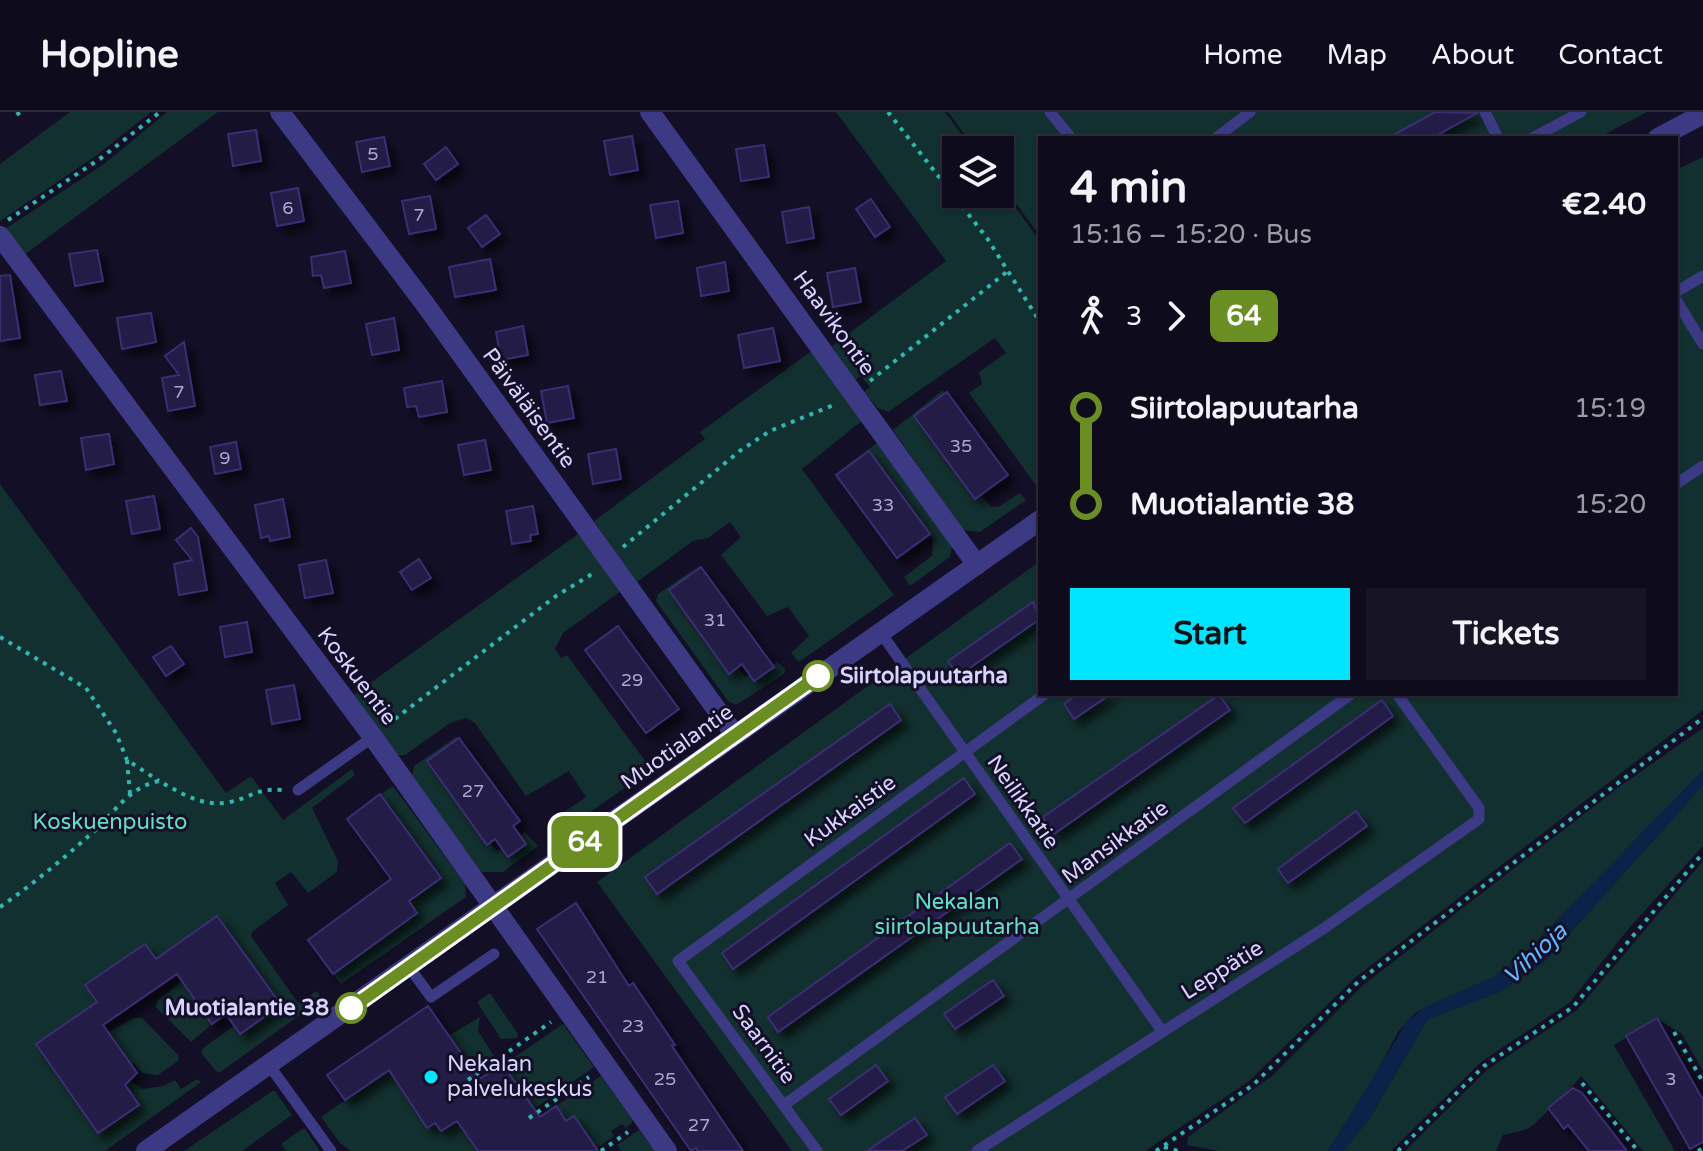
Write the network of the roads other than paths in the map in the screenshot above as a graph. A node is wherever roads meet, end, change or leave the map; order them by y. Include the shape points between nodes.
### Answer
1 (280, 112) edge
2 (650, 112) edge
3 (1050, 112) edge
4 (1250, 112) edge
5 (1485, 112) edge
6 (1581, 112) edge
7 (1703, 114) edge
8 (1069, 136) edge
9 (1219, 136) edge
10 (1497, 136) edge
11 (1536, 136) edge
12 (1662, 136) edge
13 (0, 236) edge
14 (1703, 276) edge
15 (1678, 291) edge
16 (1678, 303) edge
17 (1703, 344) edge
18 (1703, 466) edge
19 (1678, 483) edge
20 (1038, 521) edge
21 (977, 565) junction
22 (881, 633) junction
23 (1042, 696) edge
24 (1348, 696) edge
25 (1398, 696) edge
26 (735, 735) junction
27 (373, 737) junction
28 (964, 753) junction
29 (298, 790) road end
30 (1068, 900) junction
31 (494, 907) junction
32 (494, 954) dead end
33 (678, 961) joint
34 (409, 967) junction
35 (1162, 1031) junction
36 (269, 1065) junction
37 (784, 1105) junction
38 (146, 1151) edge
39 (331, 1151) edge
40 (667, 1151) edge
41 (817, 1151) edge
42 (977, 1151) edge

1 - 26 street, Päiväläisentie
2 - 21 street, Haavikontie
3 - 8 lane
4 - 9 lane
5 - 10 lane
6 - 11 lane
7 - 12 street
13 - 27 street, Koskuentie
14 - 15 lane
16 - 17 lane
18 - 19 lane
20 - 21 street, Muotialantie
21 - 22 street, Muotialantie
22 - 26 street, Muotialantie
22 - 28 lane, Neilikkatie
23 - 28 lane, Kukkaistie
24 - 30 lane, Mansikkatie
25 - 35 lane, Leppätie via 1481,814 1323,929
26 - 31 street, Muotialantie
27 - 29 lane
27 - 31 street, Koskuentie
28 - 30 lane, Neilikkatie
28 - 33 lane, Kukkaistie
30 - 35 lane, Neilikkatie
30 - 37 lane, Mansikkatie
31 - 34 street, Muotialantie
31 - 40 street, Koskuentie
32 - 34 lane via 431,997
33 - 37 lane, Saarnitie
34 - 36 street, Muotialantie
35 - 42 lane, Leppätie
36 - 38 street, Muotialantie
36 - 39 lane
37 - 41 lane, Saarnitie

